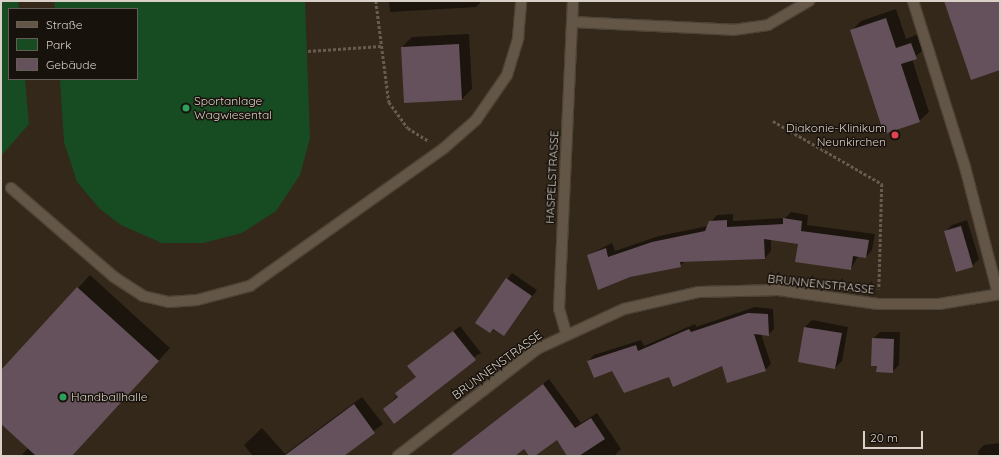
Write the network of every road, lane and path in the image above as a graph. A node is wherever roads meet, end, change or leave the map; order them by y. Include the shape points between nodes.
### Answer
1 (376, 1) edge
2 (521, 1) edge
3 (573, 1) edge
4 (809, 1) edge
5 (913, 1) edge
6 (572, 22) junction
7 (381, 46) junction
8 (308, 51) dead end
9 (772, 121) dead end
10 (443, 149) junction
11 (12, 188) dead end
12 (999, 294) edge
13 (878, 304) junction
14 (566, 333) junction
15 (398, 456) edge

1 - 7 path
2 - 10 street via 518,38 507,75 476,120
3 - 6 street, HASPELSTRASSE
4 - 6 street via 768,24 733,30
5 - 12 street via 965,167
6 - 14 street, HASPELSTRASSE via 559,309
7 - 8 path
7 - 10 path via 389,102 408,128
9 - 13 path via 882,184
10 - 11 street via 250,286 197,300 170,302 143,296 114,277
12 - 13 street, BRUNNENSTRASSE via 939,304
13 - 14 street, BRUNNENSTRASSE via 778,290 699,292 624,309
14 - 15 street, BRUNNENSTRASSE via 537,349

